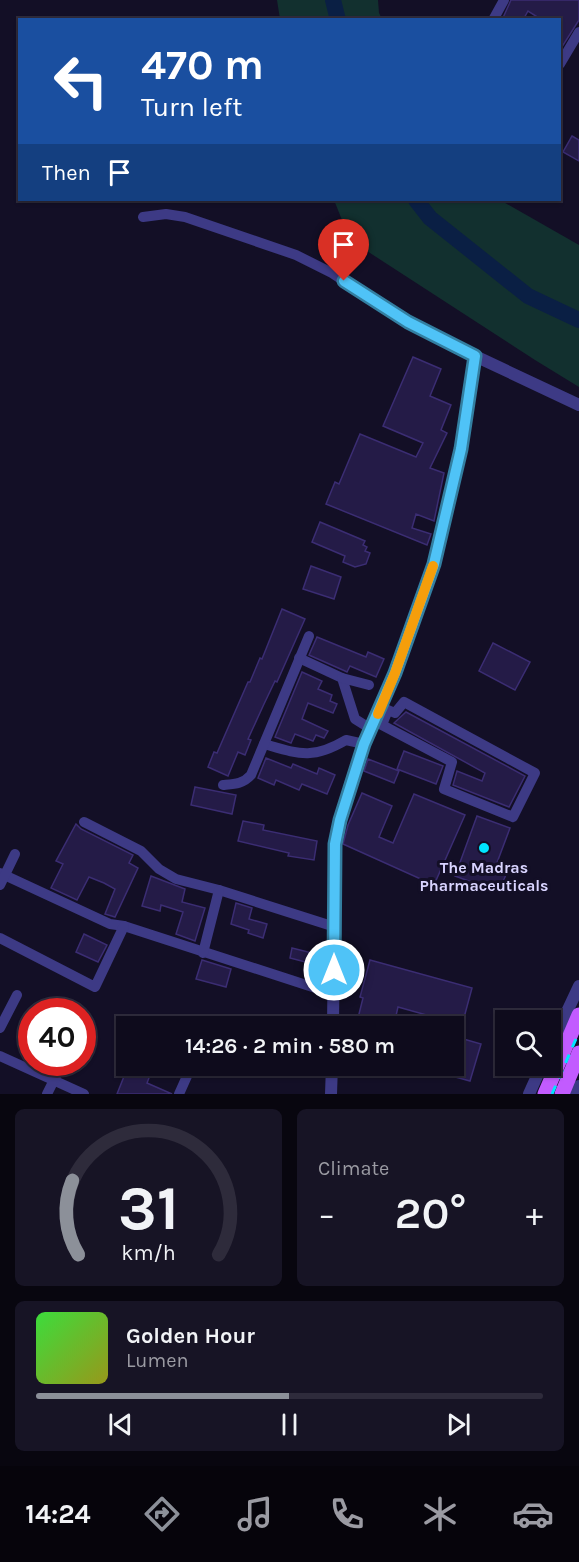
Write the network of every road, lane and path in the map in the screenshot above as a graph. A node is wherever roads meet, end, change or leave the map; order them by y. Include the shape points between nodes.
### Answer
1 (504, 0) edge
2 (494, 18) edge
3 (579, 32) edge
4 (561, 62) edge
5 (143, 217) dead end
6 (475, 356) junction
7 (579, 405) edge
8 (309, 636) dead end
9 (299, 658) junction
10 (342, 678) junction
11 (369, 685) dead end
12 (377, 722) junction
13 (264, 744) junction
14 (364, 744) junction
15 (223, 785) dead end
16 (84, 822) dead end
17 (15, 854) dead end
18 (2, 878) edge
19 (219, 890) junction
20 (124, 926) junction
21 (334, 927) junction
22 (0, 938) edge
23 (203, 953) junction
24 (579, 986) edge
25 (334, 994) junction
26 (17, 995) dead end
27 (579, 1015) edge
28 (333, 1016) edge
29 (561, 1024) edge
30 (0, 1028) edge
31 (579, 1053) edge
32 (0, 1056) edge
33 (56, 1076) edge
34 (187, 1076) edge
35 (332, 1076) edge
36 (537, 1076) edge
37 (54, 1080) junction
38 (579, 1086) edge
39 (47, 1094) edge
40 (84, 1094) edge
41 (179, 1094) edge
42 (331, 1094) edge
43 (529, 1094) edge
44 (545, 1094) edge
45 (562, 1094) edge
46 (575, 1094) edge

1 - 2 street
3 - 4 street
5 - 6 street via 185,217 296,255 332,273 408,322
6 - 7 street
6 - 12 street via 443,532
8 - 9 street
9 - 10 street
9 - 13 street
10 - 11 street
10 - 12 street via 355,719
12 - 12 street via 388,710 395,713 404,702 535,773 513,817 444,789 452,762
12 - 14 street
13 - 14 street via 299,754 312,754 346,740
13 - 15 street via 246,781
14 - 21 street via 335,844
16 - 19 street via 141,851 176,879
17 - 18 street
18 - 20 street
19 - 21 street
19 - 23 street
20 - 22 street via 95,987
20 - 23 street
21 - 25 street
23 - 25 street
24 - 29 street
25 - 28 street
26 - 30 street
27 - 44 main road
31 - 45 main road
32 - 37 street
33 - 37 street
34 - 41 street
35 - 42 street
36 - 43 street
37 - 39 street
37 - 40 street
38 - 46 street

